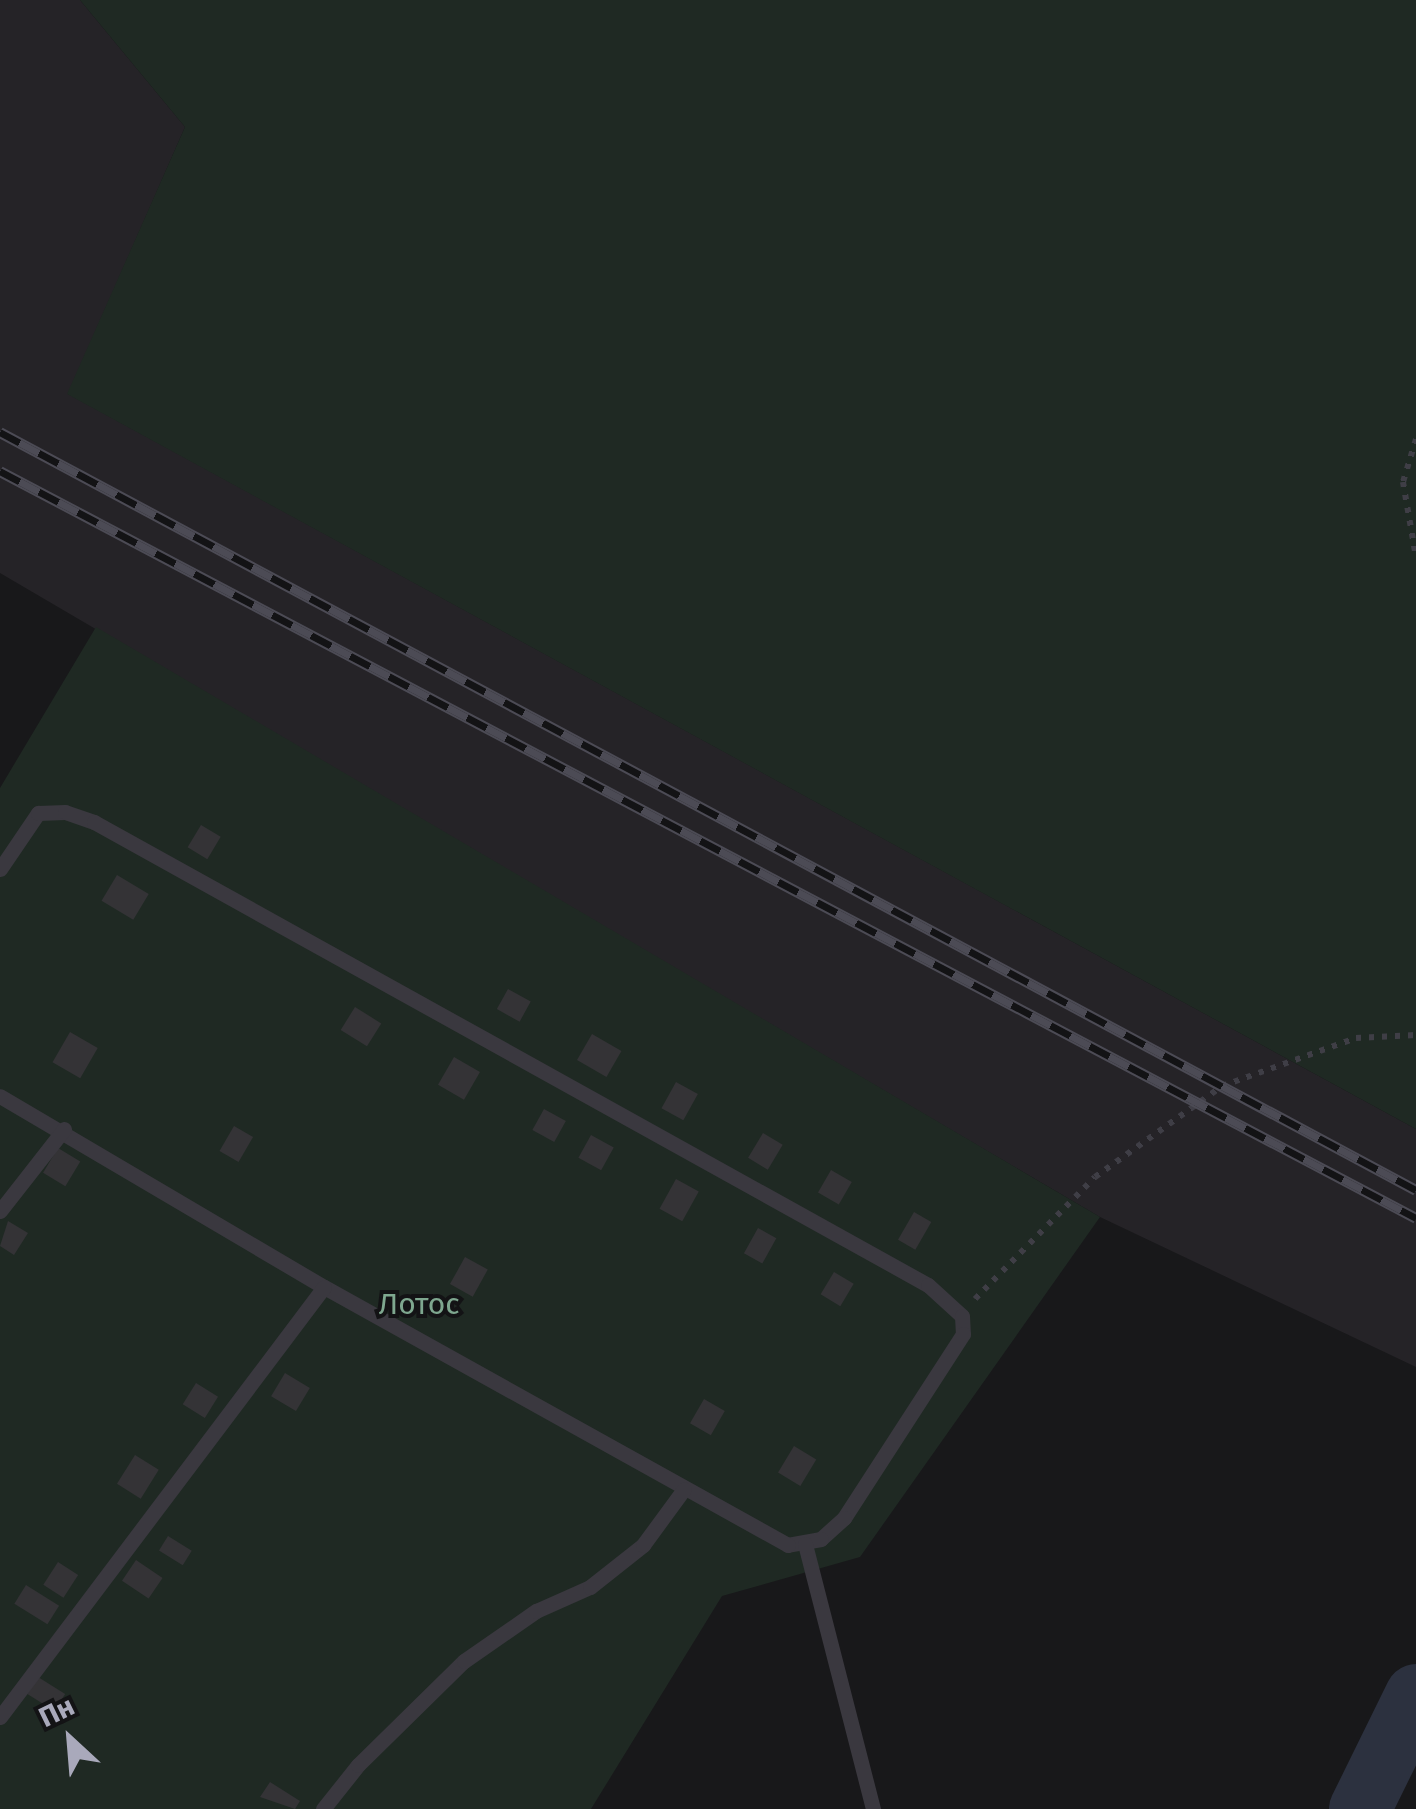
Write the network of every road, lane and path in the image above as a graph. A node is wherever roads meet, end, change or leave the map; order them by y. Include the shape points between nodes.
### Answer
1 (1416, 439) edge
2 (1416, 557) edge
3 (0, 869) edge
4 (1416, 1035) edge
5 (0, 1096) edge
6 (64, 1129) junction
7 (0, 1211) edge
8 (324, 1287) junction
9 (962, 1316) junction
10 (684, 1489) junction
11 (805, 1544) junction
12 (0, 1716) edge
13 (323, 1809) edge
14 (873, 1809) edge

1 - 2 path via 1402,482
3 - 9 lane via 38,813 65,812 94,822 928,1285
4 - 9 path via 1356,1038 1222,1086 1095,1177
5 - 6 lane
6 - 7 lane
6 - 8 lane
8 - 10 lane
8 - 12 lane
9 - 11 lane via 958,1349 844,1518
10 - 11 lane via 763,1535
10 - 13 lane via 644,1545 464,1661 358,1764
11 - 14 lane

